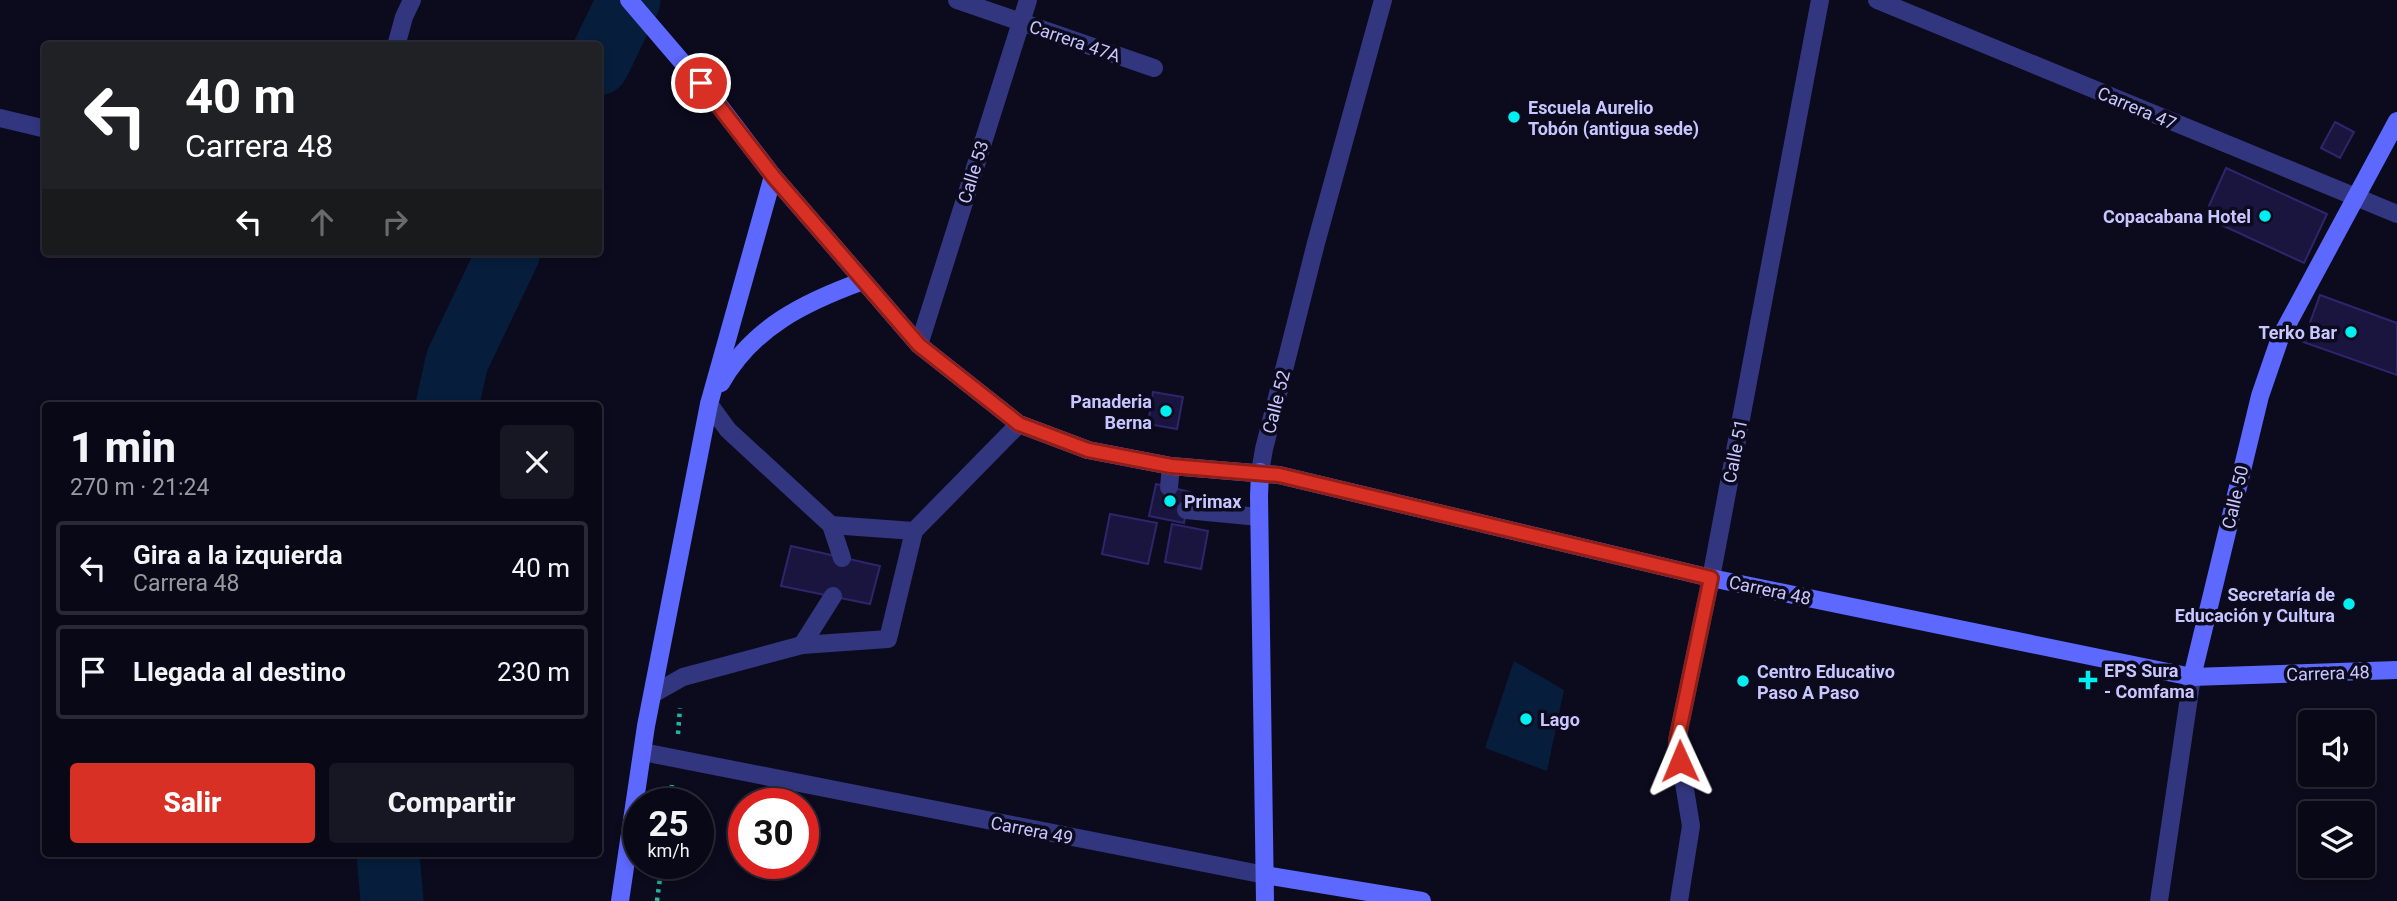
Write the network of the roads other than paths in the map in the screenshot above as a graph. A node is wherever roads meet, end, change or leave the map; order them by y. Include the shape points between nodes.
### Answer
1 (412, 0) edge
2 (629, 0) edge
3 (957, 0) edge
4 (1028, 0) edge
5 (1383, 0) edge
6 (1820, 0) edge
7 (1877, 0) edge
8 (1021, 22) junction
9 (397, 42) edge
10 (1154, 68) dead end
11 (0, 118) edge
12 (2397, 121) edge
13 (42, 128) edge
14 (773, 176) junction
15 (2356, 198) junction
16 (2397, 214) edge
17 (863, 281) junction
18 (919, 345) junction
19 (709, 404) junction
20 (1019, 424) junction
21 (1171, 466) junction
22 (1261, 472) junction
23 (1169, 487) dead end
24 (1186, 510) dead end
25 (1259, 517) junction
26 (831, 525) junction
27 (914, 531) junction
28 (842, 558) dead end
29 (1711, 578) junction
30 (832, 596) dead end
31 (802, 645) junction
32 (2397, 670) edge
33 (2192, 677) junction
34 (653, 694) junction
35 (643, 752) junction
36 (1265, 875) junction
37 (621, 901) edge
38 (1265, 901) edge
39 (1422, 901) edge
40 (1679, 901) edge
41 (2159, 901) edge

1 - 9 street
2 - 14 street, Carrera 48
3 - 8 street, Carrera 47A
4 - 8 street, Calle 53
5 - 22 street, Calle 52 via 1313,256
6 - 29 street, Calle 51
7 - 15 street, Carrera 47
8 - 10 street, Carrera 47A
8 - 18 street, Calle 53
11 - 13 street
12 - 15 street, Calle 50
14 - 17 street, Carrera 48
14 - 19 street
15 - 16 street, Carrera 47
15 - 33 street, Calle 50 via 2280,338 2260,396
17 - 18 street, Carrera 48
17 - 19 street via 818,297 775,322 729,369
18 - 20 street, Carrera 48
19 - 26 street via 727,430
19 - 34 street
20 - 21 street, Carrera 48 via 1088,450
20 - 27 street
21 - 22 street, Carrera 48
21 - 23 street
22 - 25 street, Calle 52
22 - 29 street, Carrera 48
24 - 25 street
25 - 36 street, Calle 52
26 - 27 street
26 - 28 street
27 - 31 street via 888,639
29 - 33 street, Carrera 48
29 - 40 street, Calle 51 via 1677,740 1691,826
30 - 31 street
31 - 34 street via 683,677
32 - 33 street, Carrera 48
33 - 41 street, Calle 50
34 - 35 street
35 - 36 street, Carrera 49
35 - 37 street
36 - 38 street, Calle 52
36 - 39 street, Carrera 49

